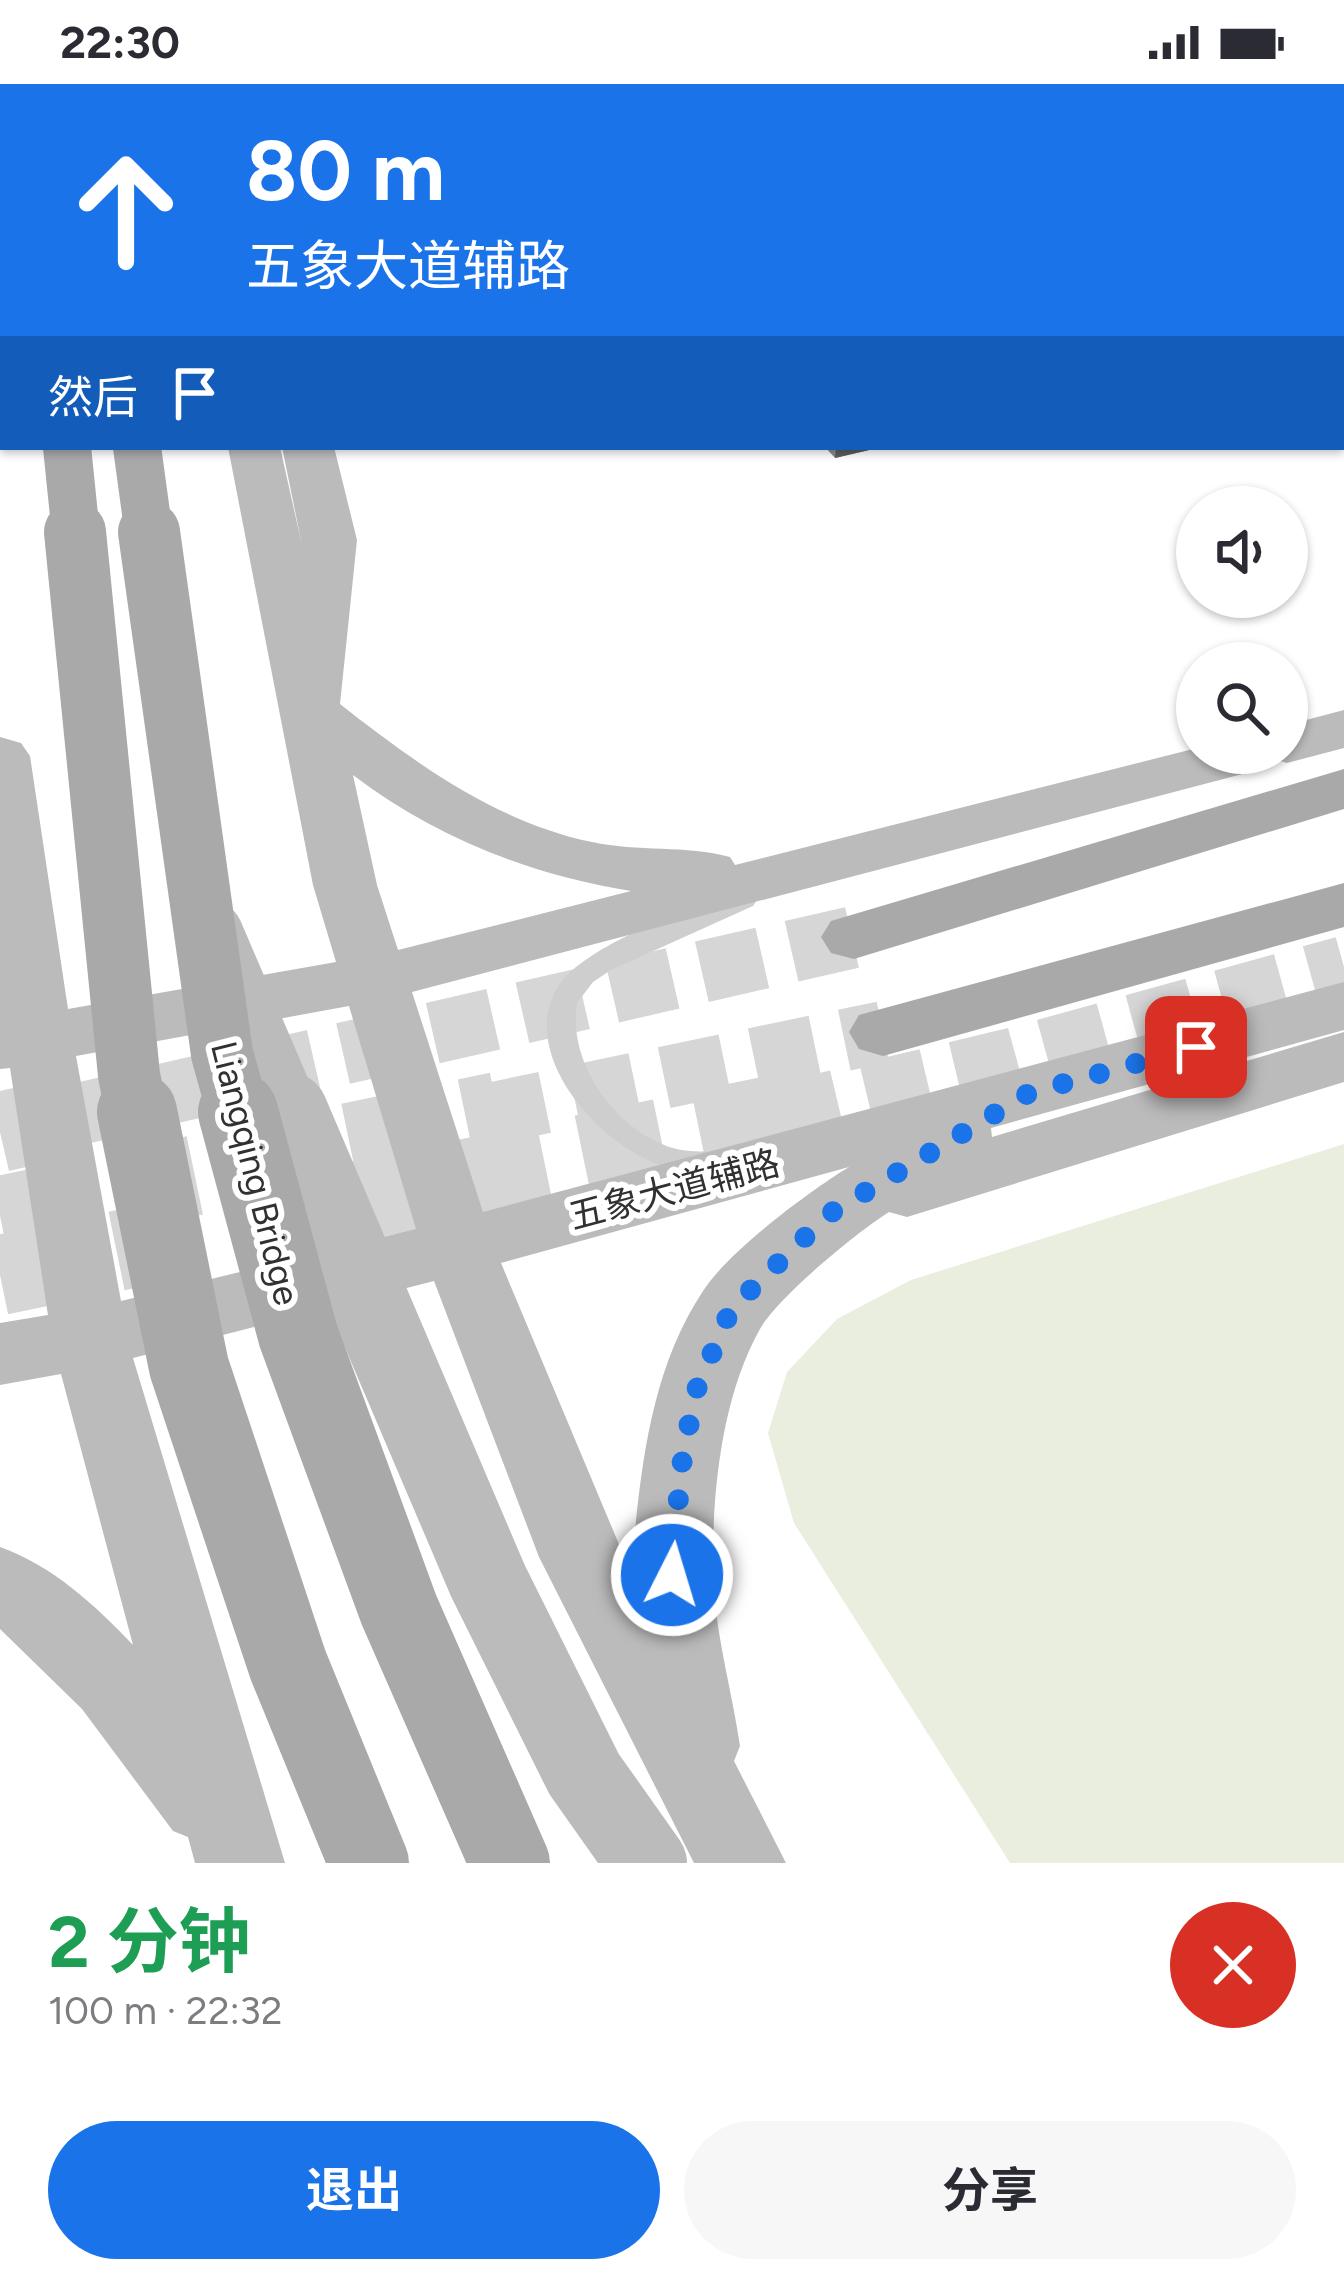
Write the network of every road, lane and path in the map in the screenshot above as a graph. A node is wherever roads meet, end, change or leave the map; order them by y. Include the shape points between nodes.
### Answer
1 (67, 450) edge
2 (137, 450) edge
3 (255, 450) edge
4 (309, 450) edge
5 (310, 710) junction
6 (1344, 729) edge
7 (1308, 738) edge
8 (0, 756) edge
9 (1176, 773) edge
10 (1344, 788) edge
11 (830, 862) junction
12 (1344, 905) edge
13 (202, 908) junction
14 (854, 937) tunnel mouth
15 (374, 979) junction
16 (1344, 1006) edge
17 (883, 1032) tunnel mouth
18 (20, 1042) edge
19 (1344, 1057) edge
20 (836, 1179) junction
21 (458, 1247) junction
22 (90, 1339) junction
23 (0, 1354) edge
24 (0, 1583) edge
25 (703, 1791) junction
26 (237, 1853) edge
27 (369, 1863) edge
28 (510, 1863) edge
29 (646, 1863) edge
30 (741, 1863) edge

1 - 27 main road, bridge via 129,1076 188,1366 288,1665
2 - 13 main road, Liangqing Bridge, bridge
3 - 5 main road
4 - 5 main road via 330,540
5 - 11 main road via 405,783 568,858 666,875
5 - 15 main road via 345,885
6 - 7 main road
8 - 18 main road
9 - 11 main road
10 - 14 main road
11 - 15 main road
11 - 20 lane via 608,960 572,987 560,1020 572,1068 618,1132 665,1156
12 - 17 main road
13 - 28 main road, Liangqing Bridge, bridge via 222,1054 298,1335 399,1610
13 - 29 main road, bridge via 488,1581 584,1774
15 - 18 main road
15 - 21 main road
16 - 20 main road via 1029,1093
18 - 22 main road
19 - 20 main road
20 - 21 main road, 五象大道辅路
20 - 25 main road via 731,1309 695,1393 672,1575
21 - 22 main road, 五象大道辅路
21 - 25 main road via 580,1557
22 - 23 main road, 五象大道辅路
22 - 26 main road
24 - 26 main road via 47,1613 122,1690
25 - 30 main road

